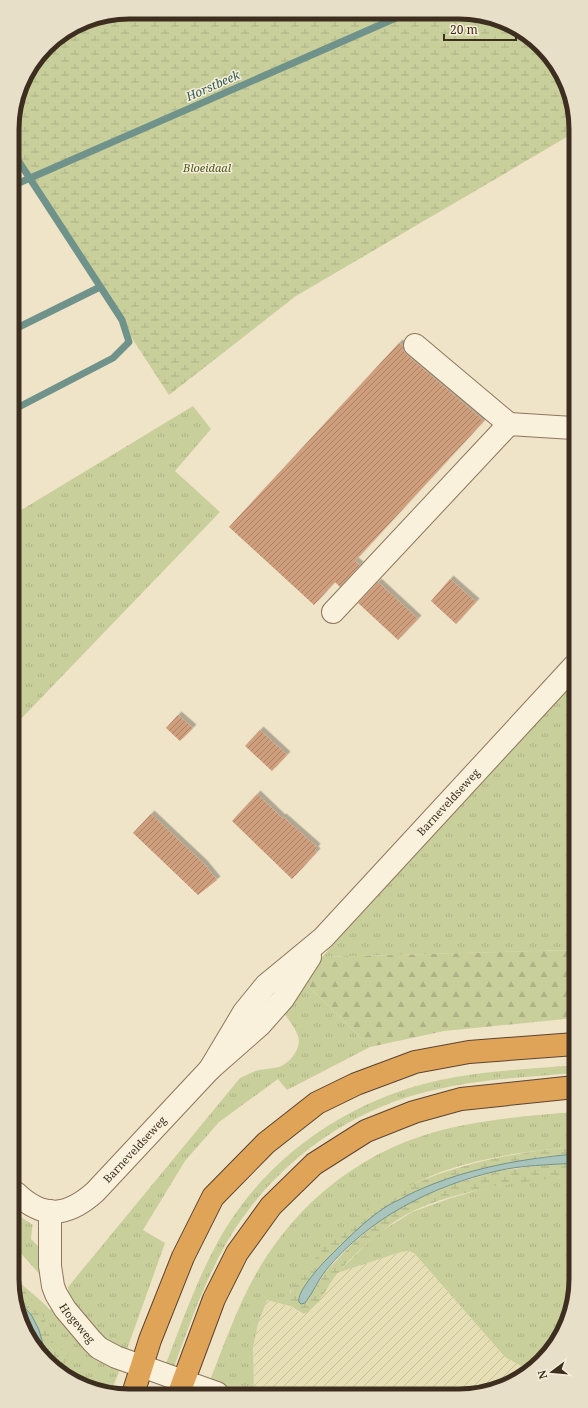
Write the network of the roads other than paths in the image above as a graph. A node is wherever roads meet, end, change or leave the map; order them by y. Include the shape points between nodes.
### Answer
1 (415, 344) dead end
2 (509, 424) junction
3 (569, 428) edge
4 (333, 612) dead end
5 (569, 671) edge
6 (569, 1044) edge
7 (569, 1088) edge
8 (19, 1196) edge
9 (50, 1211) junction
10 (142, 1366) junction
11 (181, 1387) edge
12 (135, 1389) edge
13 (193, 1389) edge

1 - 2 street
2 - 3 street
2 - 4 street
5 - 9 street, Barneveldseweg via 323,938 283,999 260,1025 210,1069 85,1201 65,1211
6 - 10 highway via 469,1052 415,1062 356,1084 317,1103 266,1143 213,1197 183,1257
7 - 11 highway via 462,1099 414,1112 366,1130 314,1164 271,1206 237,1253 214,1299
8 - 9 street via 36,1209
9 - 10 street, Hogeweg via 51,1278 60,1301 99,1348
10 - 11 street, Hogeweg
10 - 12 highway
11 - 13 street, Hogeweg

